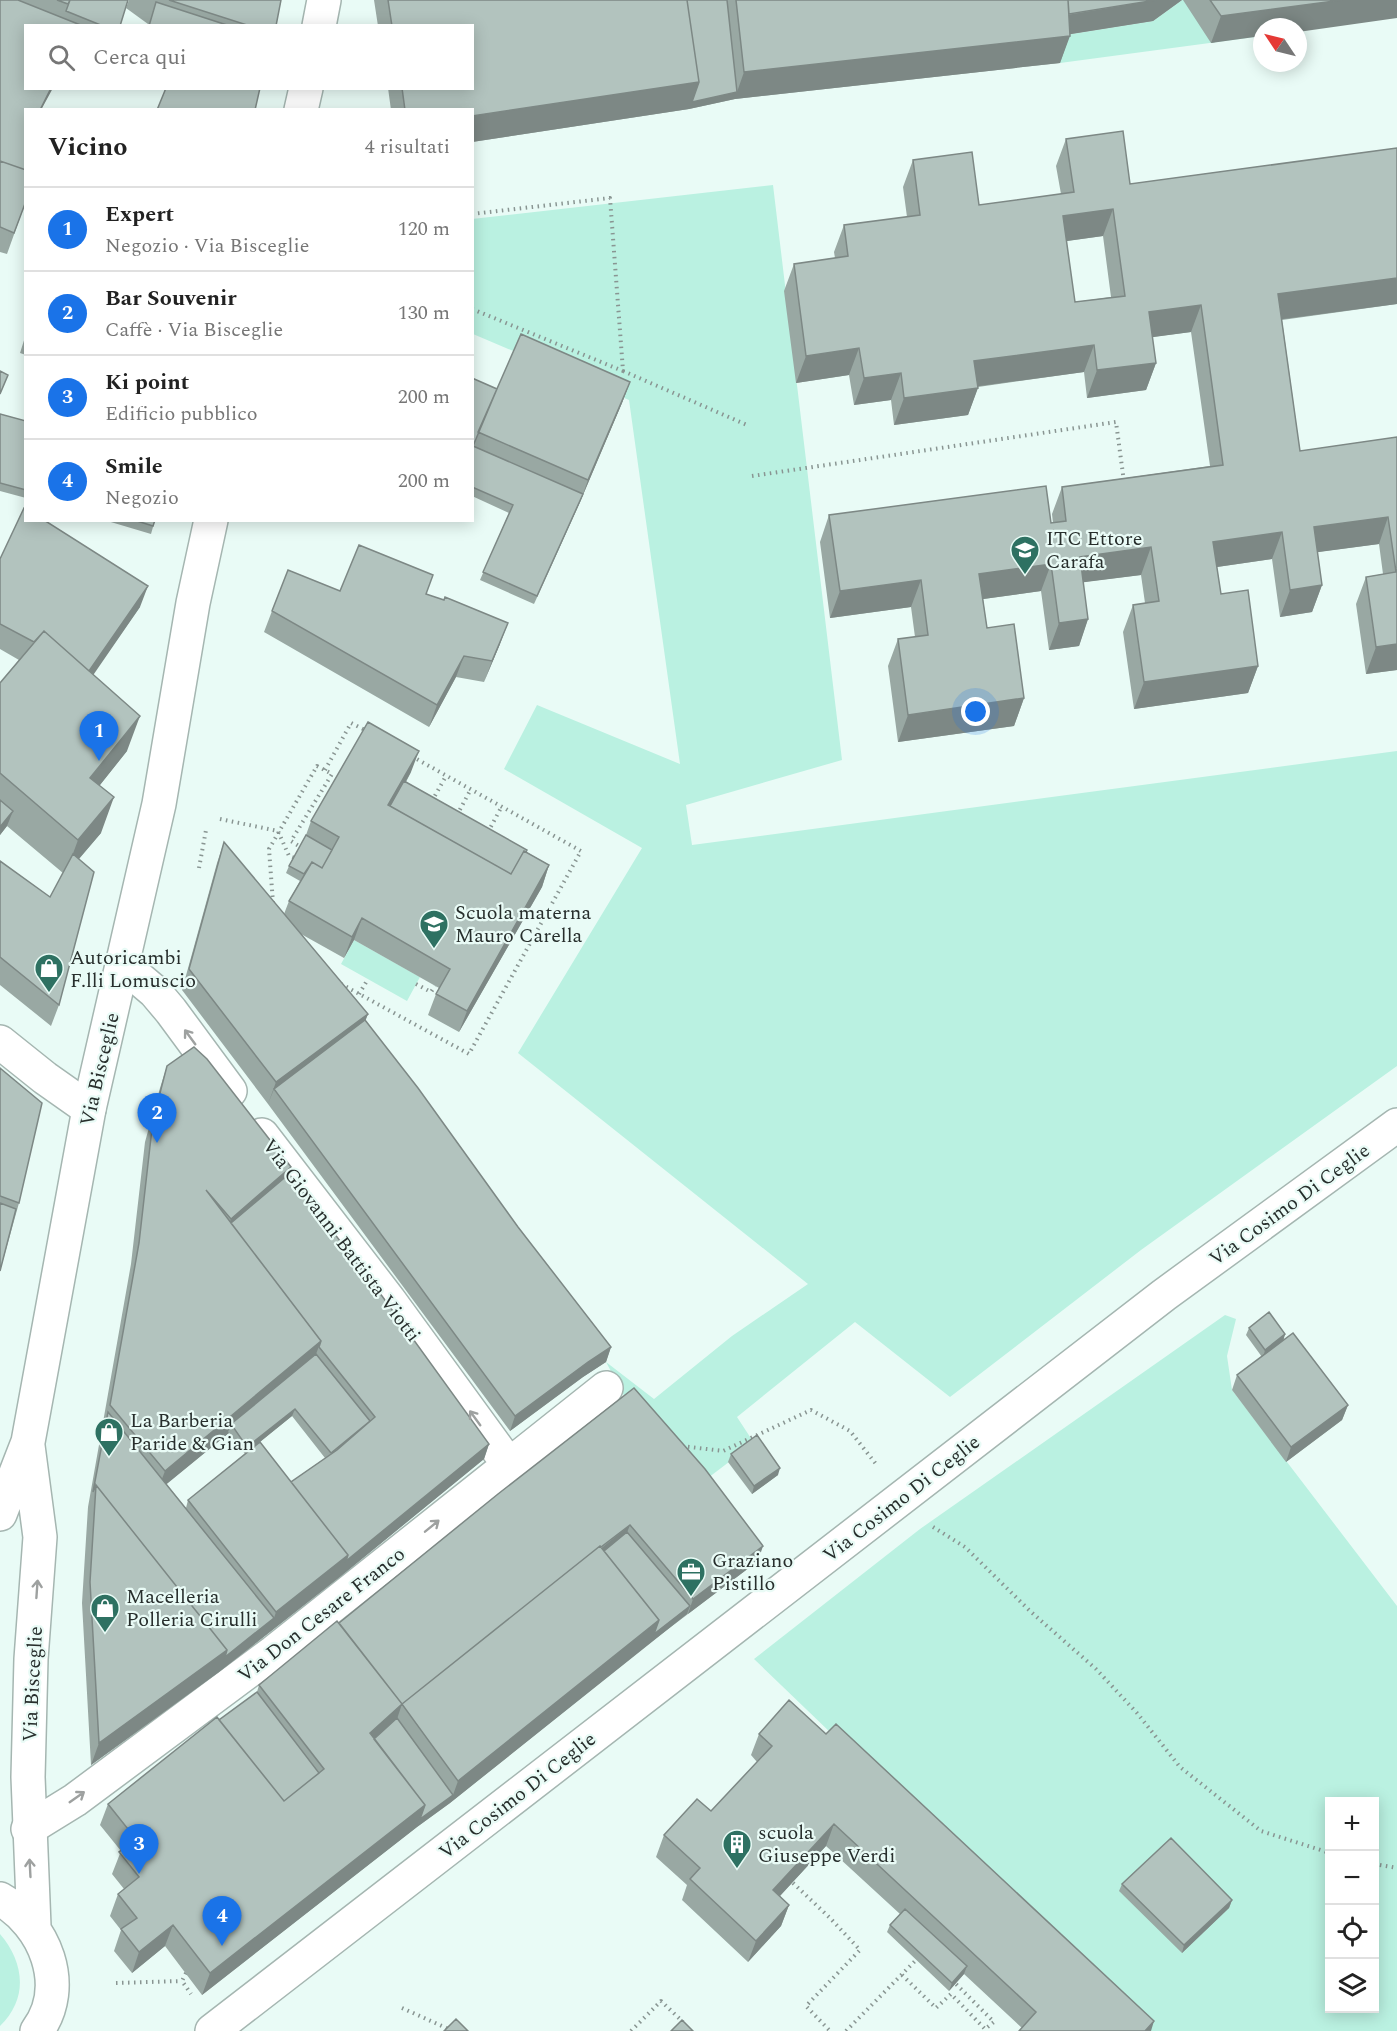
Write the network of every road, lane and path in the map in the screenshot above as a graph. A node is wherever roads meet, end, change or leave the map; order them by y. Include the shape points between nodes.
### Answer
1 (324, 0) edge
2 (319, 24) edge
3 (306, 90) edge
4 (302, 108) edge
5 (474, 214) edge
6 (474, 310) edge
7 (623, 371) junction
8 (747, 425) dead end
9 (752, 476) dead end
10 (1125, 492) edge
11 (212, 522) edge
12 (370, 733) edge
13 (408, 754) edge
14 (325, 770) junction
15 (446, 776) junction
16 (471, 789) junction
17 (430, 805) edge
18 (502, 806) junction
19 (456, 817) edge
20 (220, 819) dead end
21 (206, 830) dead end
22 (278, 831) junction
23 (486, 836) edge
24 (308, 852) edge
25 (295, 858) edge
26 (199, 868) dead end
27 (273, 905) edge
28 (123, 965) junction
29 (332, 979) edge
30 (368, 979) dead end
31 (416, 984) edge
32 (435, 986) edge
33 (359, 994) junction
34 (0, 1042) edge
35 (89, 1109) junction
36 (1397, 1125) edge
37 (606, 1389) dead end
38 (674, 1438) edge
39 (28, 1442) junction
40 (509, 1465) junction
41 (882, 1472) dead end
42 (0, 1514) edge
43 (931, 1526) dead end
44 (28, 1829) junction
45 (1325, 1852) edge
46 (1379, 1865) edge
47 (1397, 1868) edge
48 (793, 1883) edge
49 (0, 1899) edge
50 (34, 1926) junction
51 (924, 1952) edge
52 (186, 1973) edge
53 (902, 1975) junction
54 (948, 1976) edge
55 (182, 1982) junction
56 (116, 1983) dead end
57 (195, 2000) dead end
58 (402, 2008) dead end
59 (685, 2024) edge
60 (40, 2030) edge
61 (212, 2031) edge
62 (453, 2031) edge
63 (631, 2031) edge
64 (830, 2031) edge
65 (846, 2031) edge

1 - 2 street
3 - 4 street
5 - 7 path via 609,198
6 - 7 path
7 - 8 path
9 - 10 path via 1116,422
11 - 28 street, Via Bisceglie via 193,603 159,804
12 - 14 path via 351,723
13 - 15 path
14 - 22 path via 317,766
14 - 24 path via 332,774 291,841
15 - 16 path
15 - 17 path
16 - 18 path
16 - 19 path
18 - 23 path
18 - 33 path via 582,851 469,1054
20 - 22 path
21 - 26 path
22 - 25 path via 289,856
22 - 27 path via 269,849
28 - 35 street, Via Bisceglie
40 -> 28 street, Via Giovanni Battista Viotti via 171,1011
29 - 33 path
30 - 33 path
31 - 32 path via 432,992
34 - 35 street
35 - 39 street, Via Bisceglie
36 - 61 street, Via Cosimo Di Ceglie via 1164,1294
37 - 40 street, Via Don Cesare Franco
38 - 41 path via 683,1446 723,1451 811,1410 850,1431
39 - 42 street, Via Bisceglie
44 -> 39 street, Via Bisceglie via 31,1659 40,1537
44 -> 40 street, Via Don Cesare Franco via 75,1800 274,1652
43 - 45 path via 965,1547 1096,1669 1180,1767 1261,1831
50 -> 44 street, Via Bisceglie
46 - 47 path
48 - 64 path via 860,1950 806,2006
49 - 50 street via 14,1906
50 - 60 street via 46,1950 52,1976
51 - 53 path
52 - 55 path
53 - 54 path via 936,2008 951,1994 985,2029 994,2022
53 - 65 path
55 - 56 path
55 - 57 path
58 - 62 path
59 - 63 path via 661,2001

